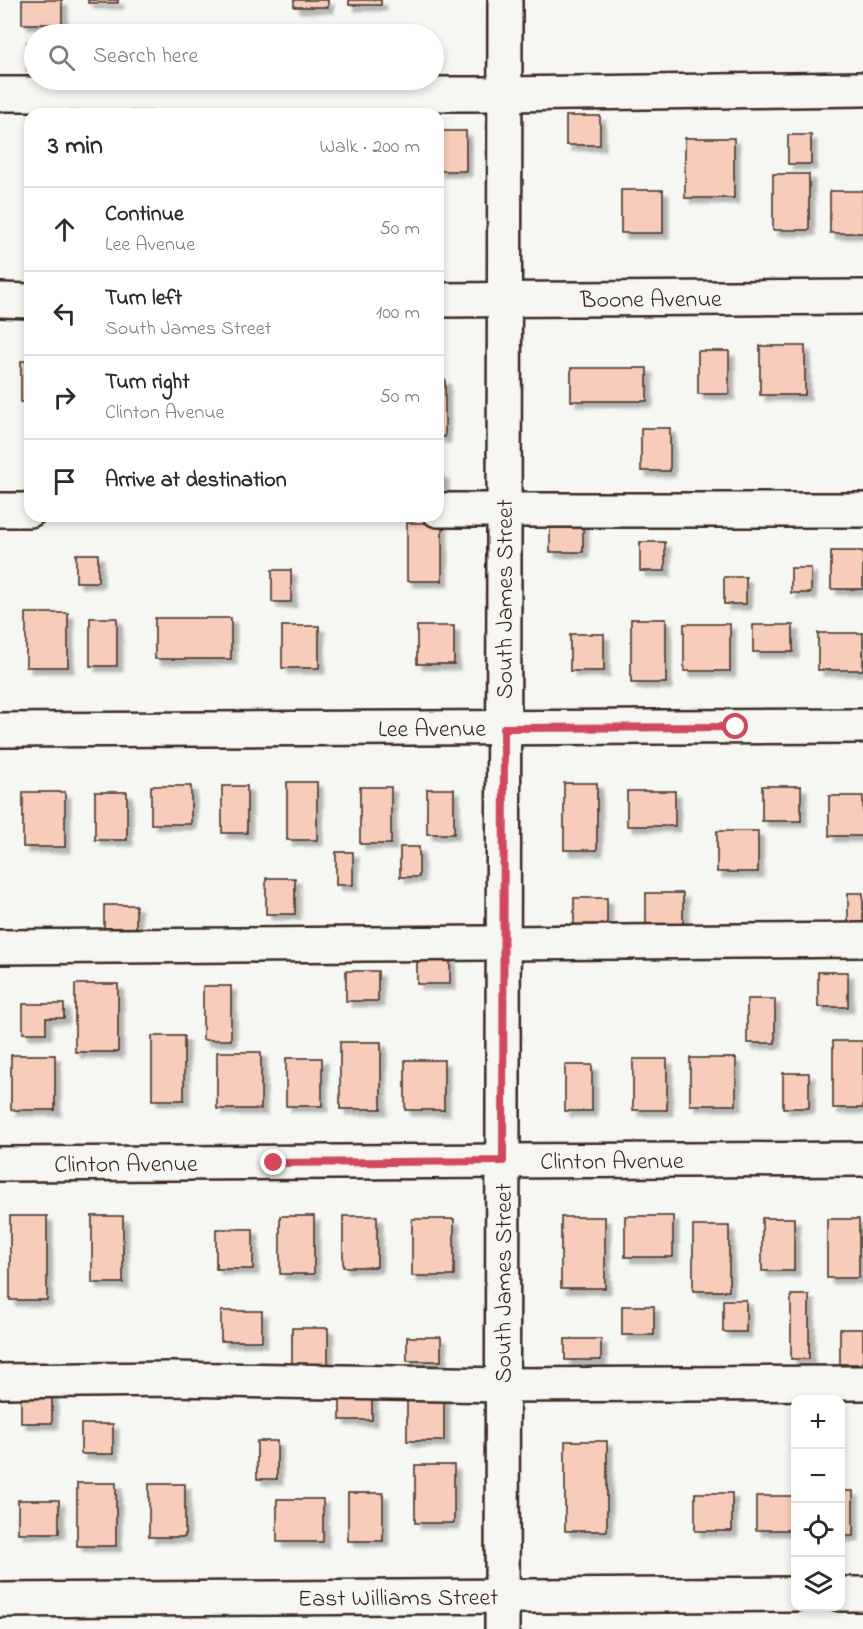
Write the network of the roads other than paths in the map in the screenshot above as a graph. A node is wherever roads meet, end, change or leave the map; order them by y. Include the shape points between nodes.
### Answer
1 (505, 0) edge
2 (863, 89) edge
3 (0, 94) edge
4 (505, 94) junction
5 (863, 297) edge
6 (0, 300) edge
7 (444, 300) edge
8 (505, 300) junction
9 (24, 301) edge
10 (0, 510) edge
11 (24, 510) edge
12 (444, 510) edge
13 (504, 510) junction
14 (863, 510) edge
15 (863, 726) edge
16 (504, 728) junction
17 (0, 730) edge
18 (863, 940) edge
19 (503, 943) junction
20 (0, 947) edge
21 (863, 1159) edge
22 (503, 1161) junction
23 (0, 1164) edge
24 (0, 1381) edge
25 (863, 1383) edge
26 (503, 1385) junction
27 (791, 1594) edge
28 (845, 1594) edge
29 (863, 1594) edge
30 (0, 1600) edge
31 (502, 1613) edge

1 - 4 street, South James Street
2 - 4 street
3 - 4 street
4 - 8 street, South James Street
5 - 8 street, Boone Avenue
6 - 9 street
7 - 8 street, Boone Avenue
8 - 13 street, South James Street
10 - 11 street
12 - 13 street
13 - 14 street
13 - 16 street, South James Street
15 - 16 street, Lee Avenue
16 - 17 street, Lee Avenue
16 - 19 street, South James Street
18 - 19 street
19 - 20 street
19 - 22 street, South James Street
21 - 22 street, Clinton Avenue
22 - 23 street, Clinton Avenue
22 - 26 street, South James Street
24 - 26 street via 171,1379
25 - 26 street
26 - 31 street, South James Street
27 - 31 street, East Williams Street
28 - 29 street
30 - 31 street, East Williams Street

